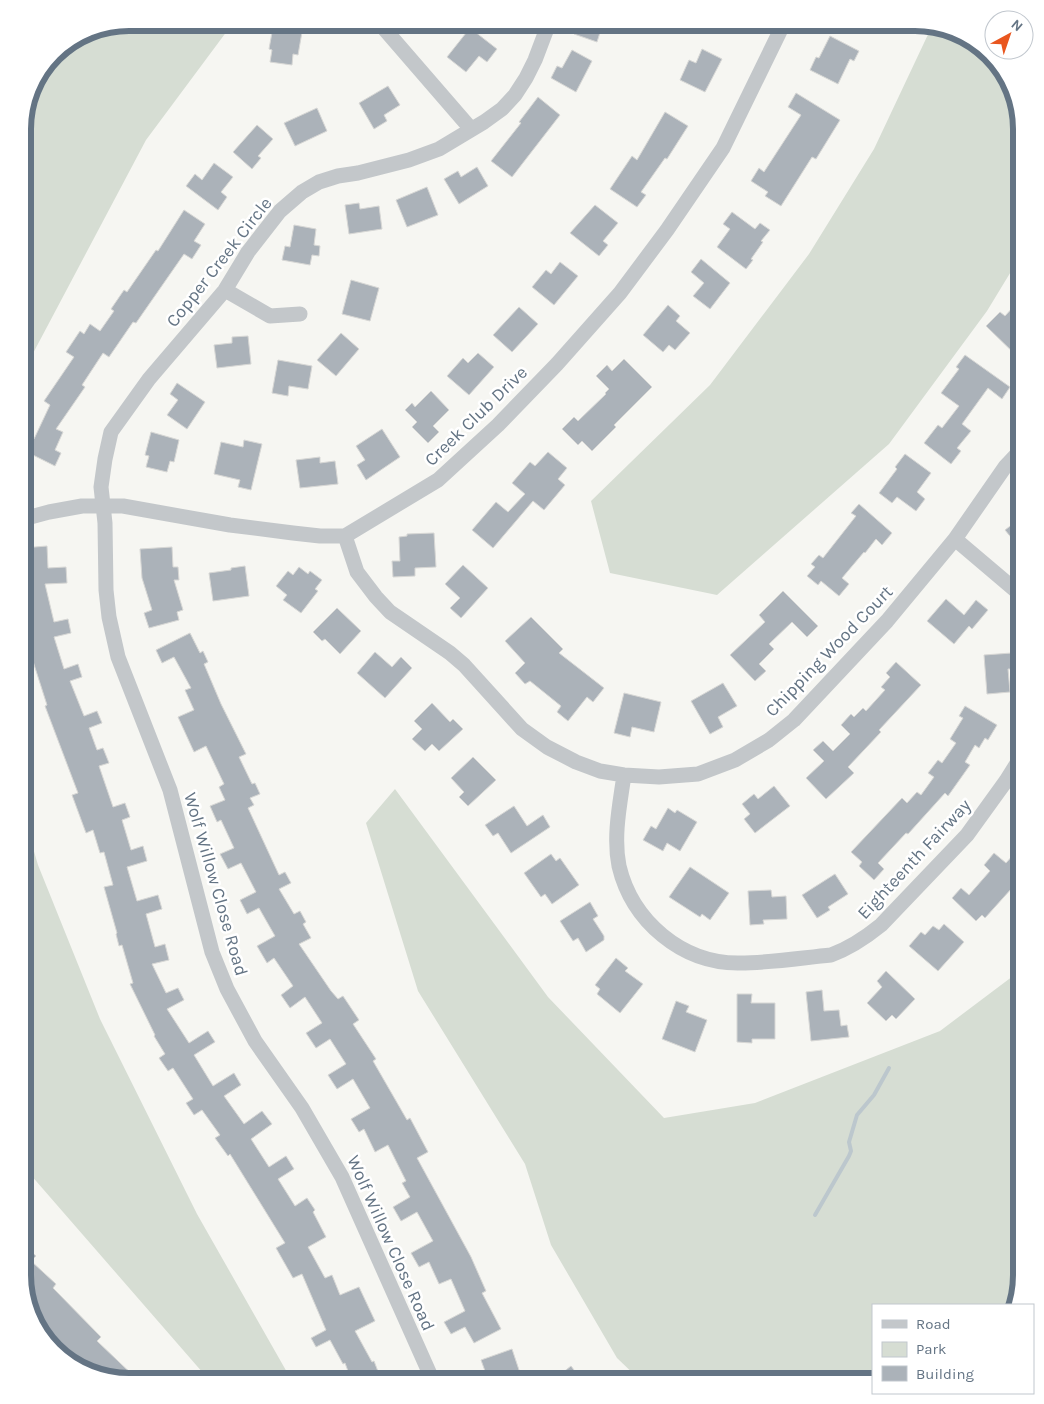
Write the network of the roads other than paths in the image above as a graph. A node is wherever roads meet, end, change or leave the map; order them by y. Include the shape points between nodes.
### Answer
1 (386, 31) edge
2 (545, 31) edge
3 (780, 31) edge
4 (471, 129) junction
5 (225, 290) junction
6 (300, 314) dead end
7 (1013, 459) edge
8 (103, 505) junction
9 (31, 517) edge
10 (345, 536) junction
11 (955, 539) junction
12 (1013, 587) edge
13 (1013, 770) edge
14 (624, 775) junction
15 (429, 1373) edge

1 - 4 street
2 - 4 street, Copper Creek Circle via 535,60 515,95 502,109
3 - 10 street, Creek Club Drive via 723,148 620,292 498,425 438,480
4 - 5 street, Copper Creek Circle via 439,149 338,176 302,192 280,211 248,252
5 - 6 street via 270,316
5 - 8 street, Copper Creek Circle via 149,379 111,432 105,459
7 - 11 street, Chipping Wood Court
8 - 9 street
8 - 10 street via 293,534
8 - 15 street, Wolf Willow Close Road via 106,590 113,637 170,790 212,952 235,1007 302,1108 342,1177
10 - 14 street, Chipping Wood Court via 357,572 376,597 390,612 464,665 522,729 576,762
11 - 12 street
11 - 14 street, Chipping Wood Court via 888,621 794,720 769,740 735,760 698,774
13 - 14 street, Eighteenth Fairway via 967,835 865,938 831,955 739,964 702,958 683,950 667,940 637,909 619,865 618,823

